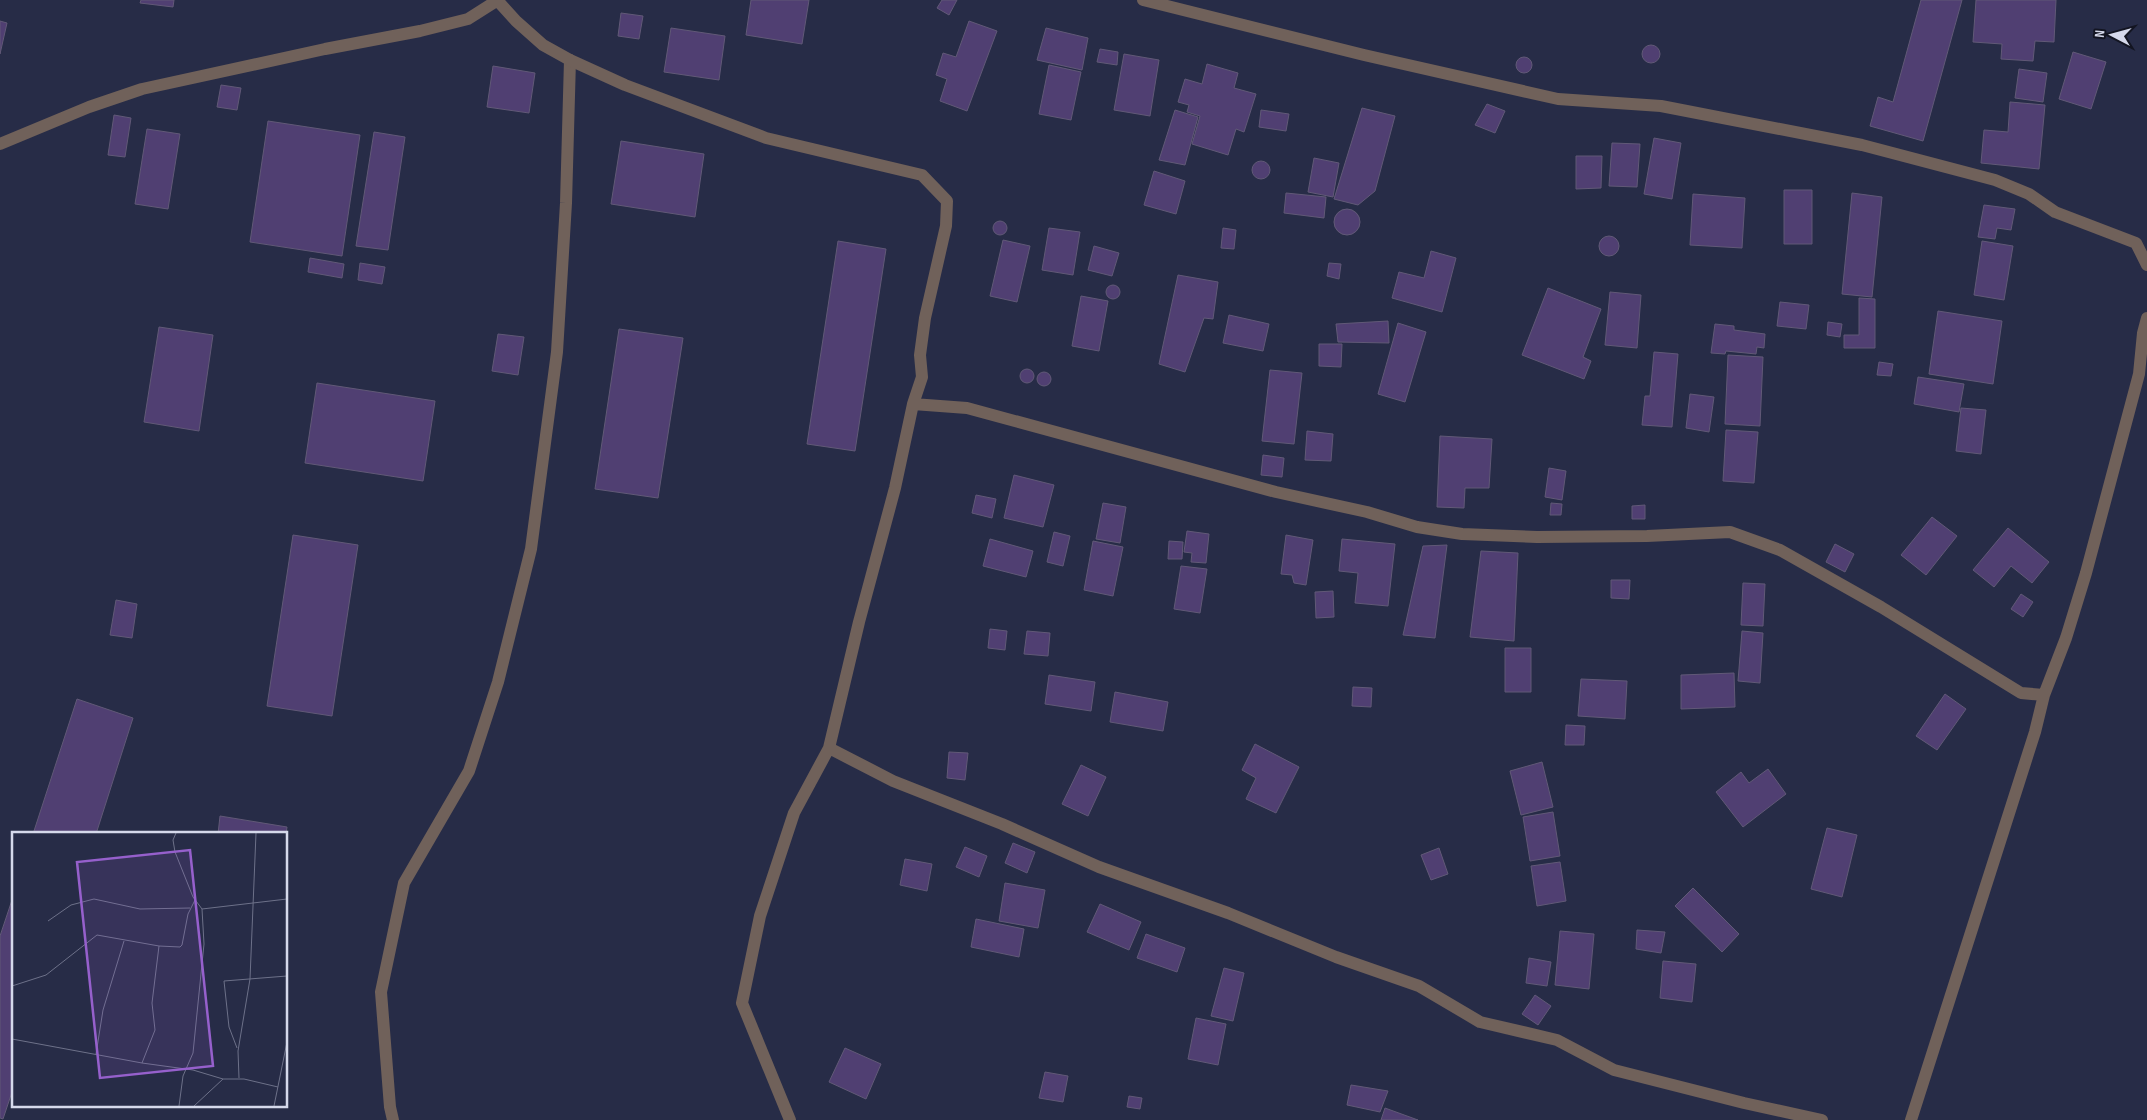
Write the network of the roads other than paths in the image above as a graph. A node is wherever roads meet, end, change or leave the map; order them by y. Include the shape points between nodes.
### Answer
1 (498, 0) edge
2 (1143, 0) edge
3 (570, 60) junction
4 (0, 144) edge
5 (2147, 266) edge
6 (2147, 318) edge
7 (913, 404) junction
8 (2044, 695) junction
9 (829, 748) junction
10 (393, 1120) edge
11 (790, 1120) edge
12 (1822, 1120) edge
13 (1911, 1120) edge

1 - 3 street via 543,45
1 - 4 street via 468,19 142,89
2 - 5 street via 1558,99 1661,106 1862,145 1995,180 2030,194 2055,212 2136,243
3 - 7 street via 624,85 766,138 922,175 947,201 946,226 925,318 920,355 922,378
3 - 10 street via 557,352 531,549 498,682 469,771 404,883 381,992
6 - 8 street via 2139,374 2086,573
7 - 8 street via 967,408 1417,527 1462,534 1537,537 1730,532 1789,555 1881,607 2020,693
7 - 9 street
8 - 13 street
9 - 11 street via 794,813 760,916 742,1003
9 - 12 street via 892,780 1099,867 1419,986 1480,1022 1556,1040 1614,1070

